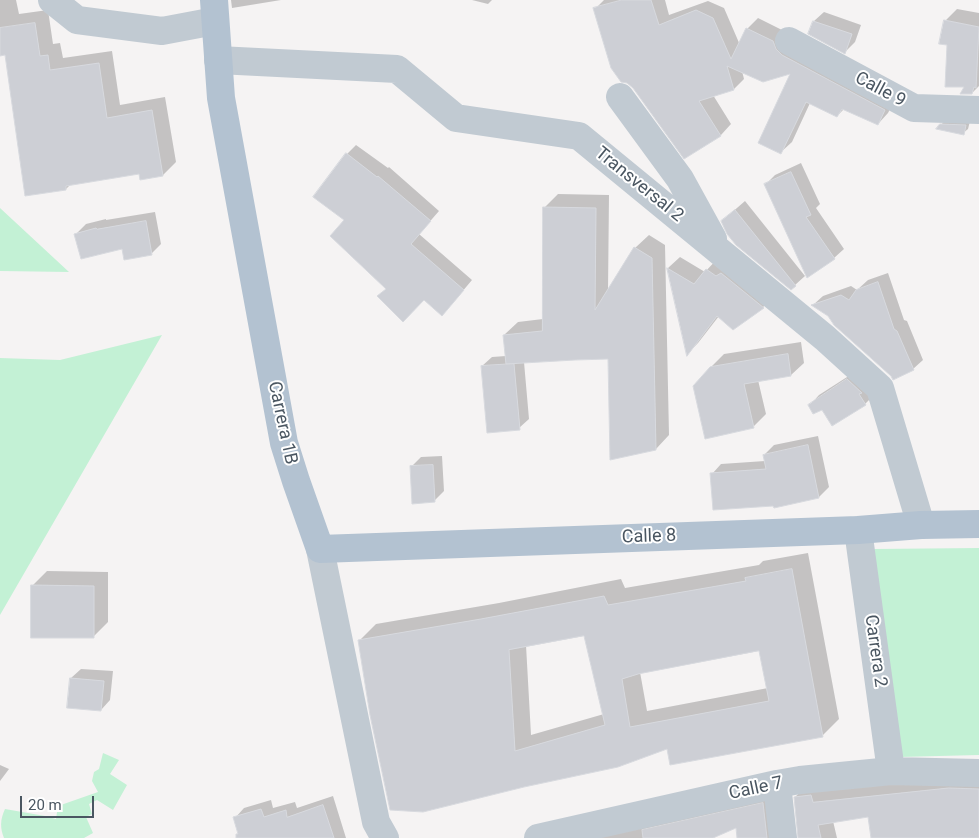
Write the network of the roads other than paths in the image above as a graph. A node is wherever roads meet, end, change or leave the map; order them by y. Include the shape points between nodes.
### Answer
1 (52, 0) edge
2 (214, 11) edge
3 (789, 41) dead end
4 (218, 60) junction
5 (620, 98) dead end
6 (979, 110) edge
7 (719, 251) junction
8 (979, 524) edge
9 (921, 525) junction
10 (858, 530) junction
11 (320, 549) junction
12 (891, 771) junction
13 (979, 773) edge
14 (777, 784) junction
15 (385, 838) edge
16 (538, 838) edge
17 (783, 838) edge

1 - 2 street via 77,20 162,31
2 - 4 main road, Carrera 1B
3 - 6 street, Calle 9 via 914,108
4 - 7 street, Transversal 2 via 397,69 456,118 579,136
4 - 11 main road, Carrera 1B via 221,98 284,443
5 - 7 street via 680,179
7 - 9 street, Transversal 2 via 880,388
8 - 9 main road, Calle 8
9 - 10 main road, Calle 8
10 - 11 main road, Calle 8
10 - 12 street, Carrera 2
11 - 15 street, Carrera 1B via 376,822
12 - 13 street, Calle 7
12 - 14 street, Calle 7
14 - 16 street, Calle 7
14 - 17 street

